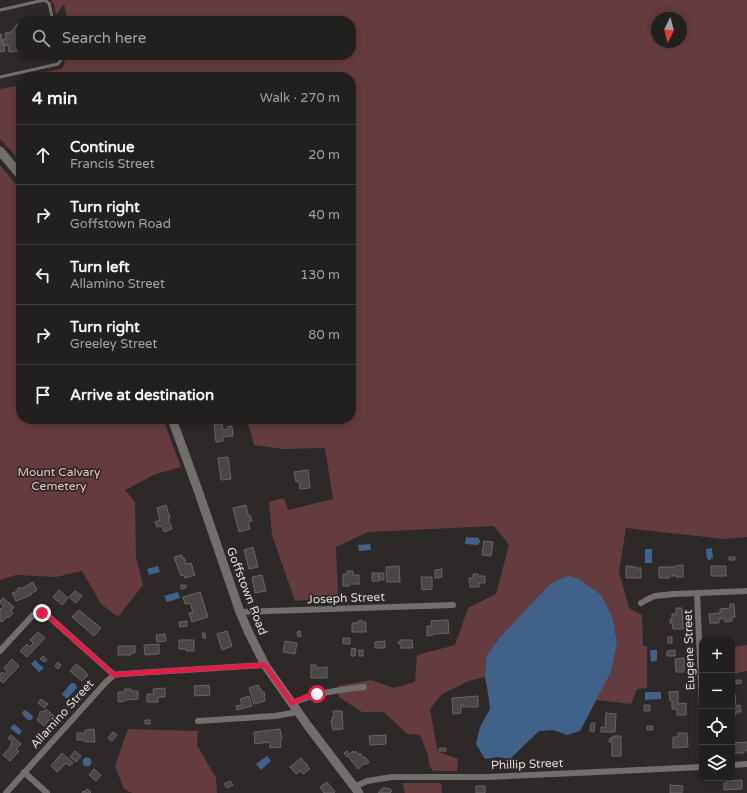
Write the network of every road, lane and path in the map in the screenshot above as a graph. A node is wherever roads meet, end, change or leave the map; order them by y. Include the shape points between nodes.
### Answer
1 (0, 10) edge
2 (52, 16) edge
3 (61, 60) edge
4 (19, 72) edge
5 (16, 73) edge
6 (0, 76) edge
7 (0, 151) edge
8 (16, 170) edge
9 (174, 424) edge
10 (747, 591) edge
11 (697, 593) junction
12 (641, 603) dead end
13 (453, 605) dead end
14 (240, 612) junction
15 (0, 651) edge
16 (265, 665) junction
17 (701, 673) edge
18 (114, 675) junction
19 (364, 687) dead end
20 (292, 703) junction
21 (298, 712) junction
22 (198, 721) dead end
23 (747, 764) edge
24 (735, 765) edge
25 (699, 767) edge
26 (24, 772) junction
27 (357, 790) edge
28 (6, 793) edge
29 (47, 793) edge

1 - 2 lane via 44,0 49,4
3 - 4 lane via 58,64
5 - 6 lane
7 - 8 main road
9 - 14 main road, Goffstown Road
10 - 11 street
11 - 12 street via 656,596
11 - 17 street, Eugene Street
13 - 14 street, Joseph Street
14 - 16 main road, Goffstown Road
15 - 18 street via 33,615 42,613
16 - 18 street
16 - 20 main road, Goffstown Road
18 - 26 street, Allamino Street
19 - 20 street via 330,691
20 - 21 main road, Goffstown Road
21 - 22 street
21 - 27 main road, Goffstown Road
23 - 24 street
25 - 27 street, Phillip Street via 487,777 392,777 367,781
26 - 28 street, Allamino Street
26 - 29 street

